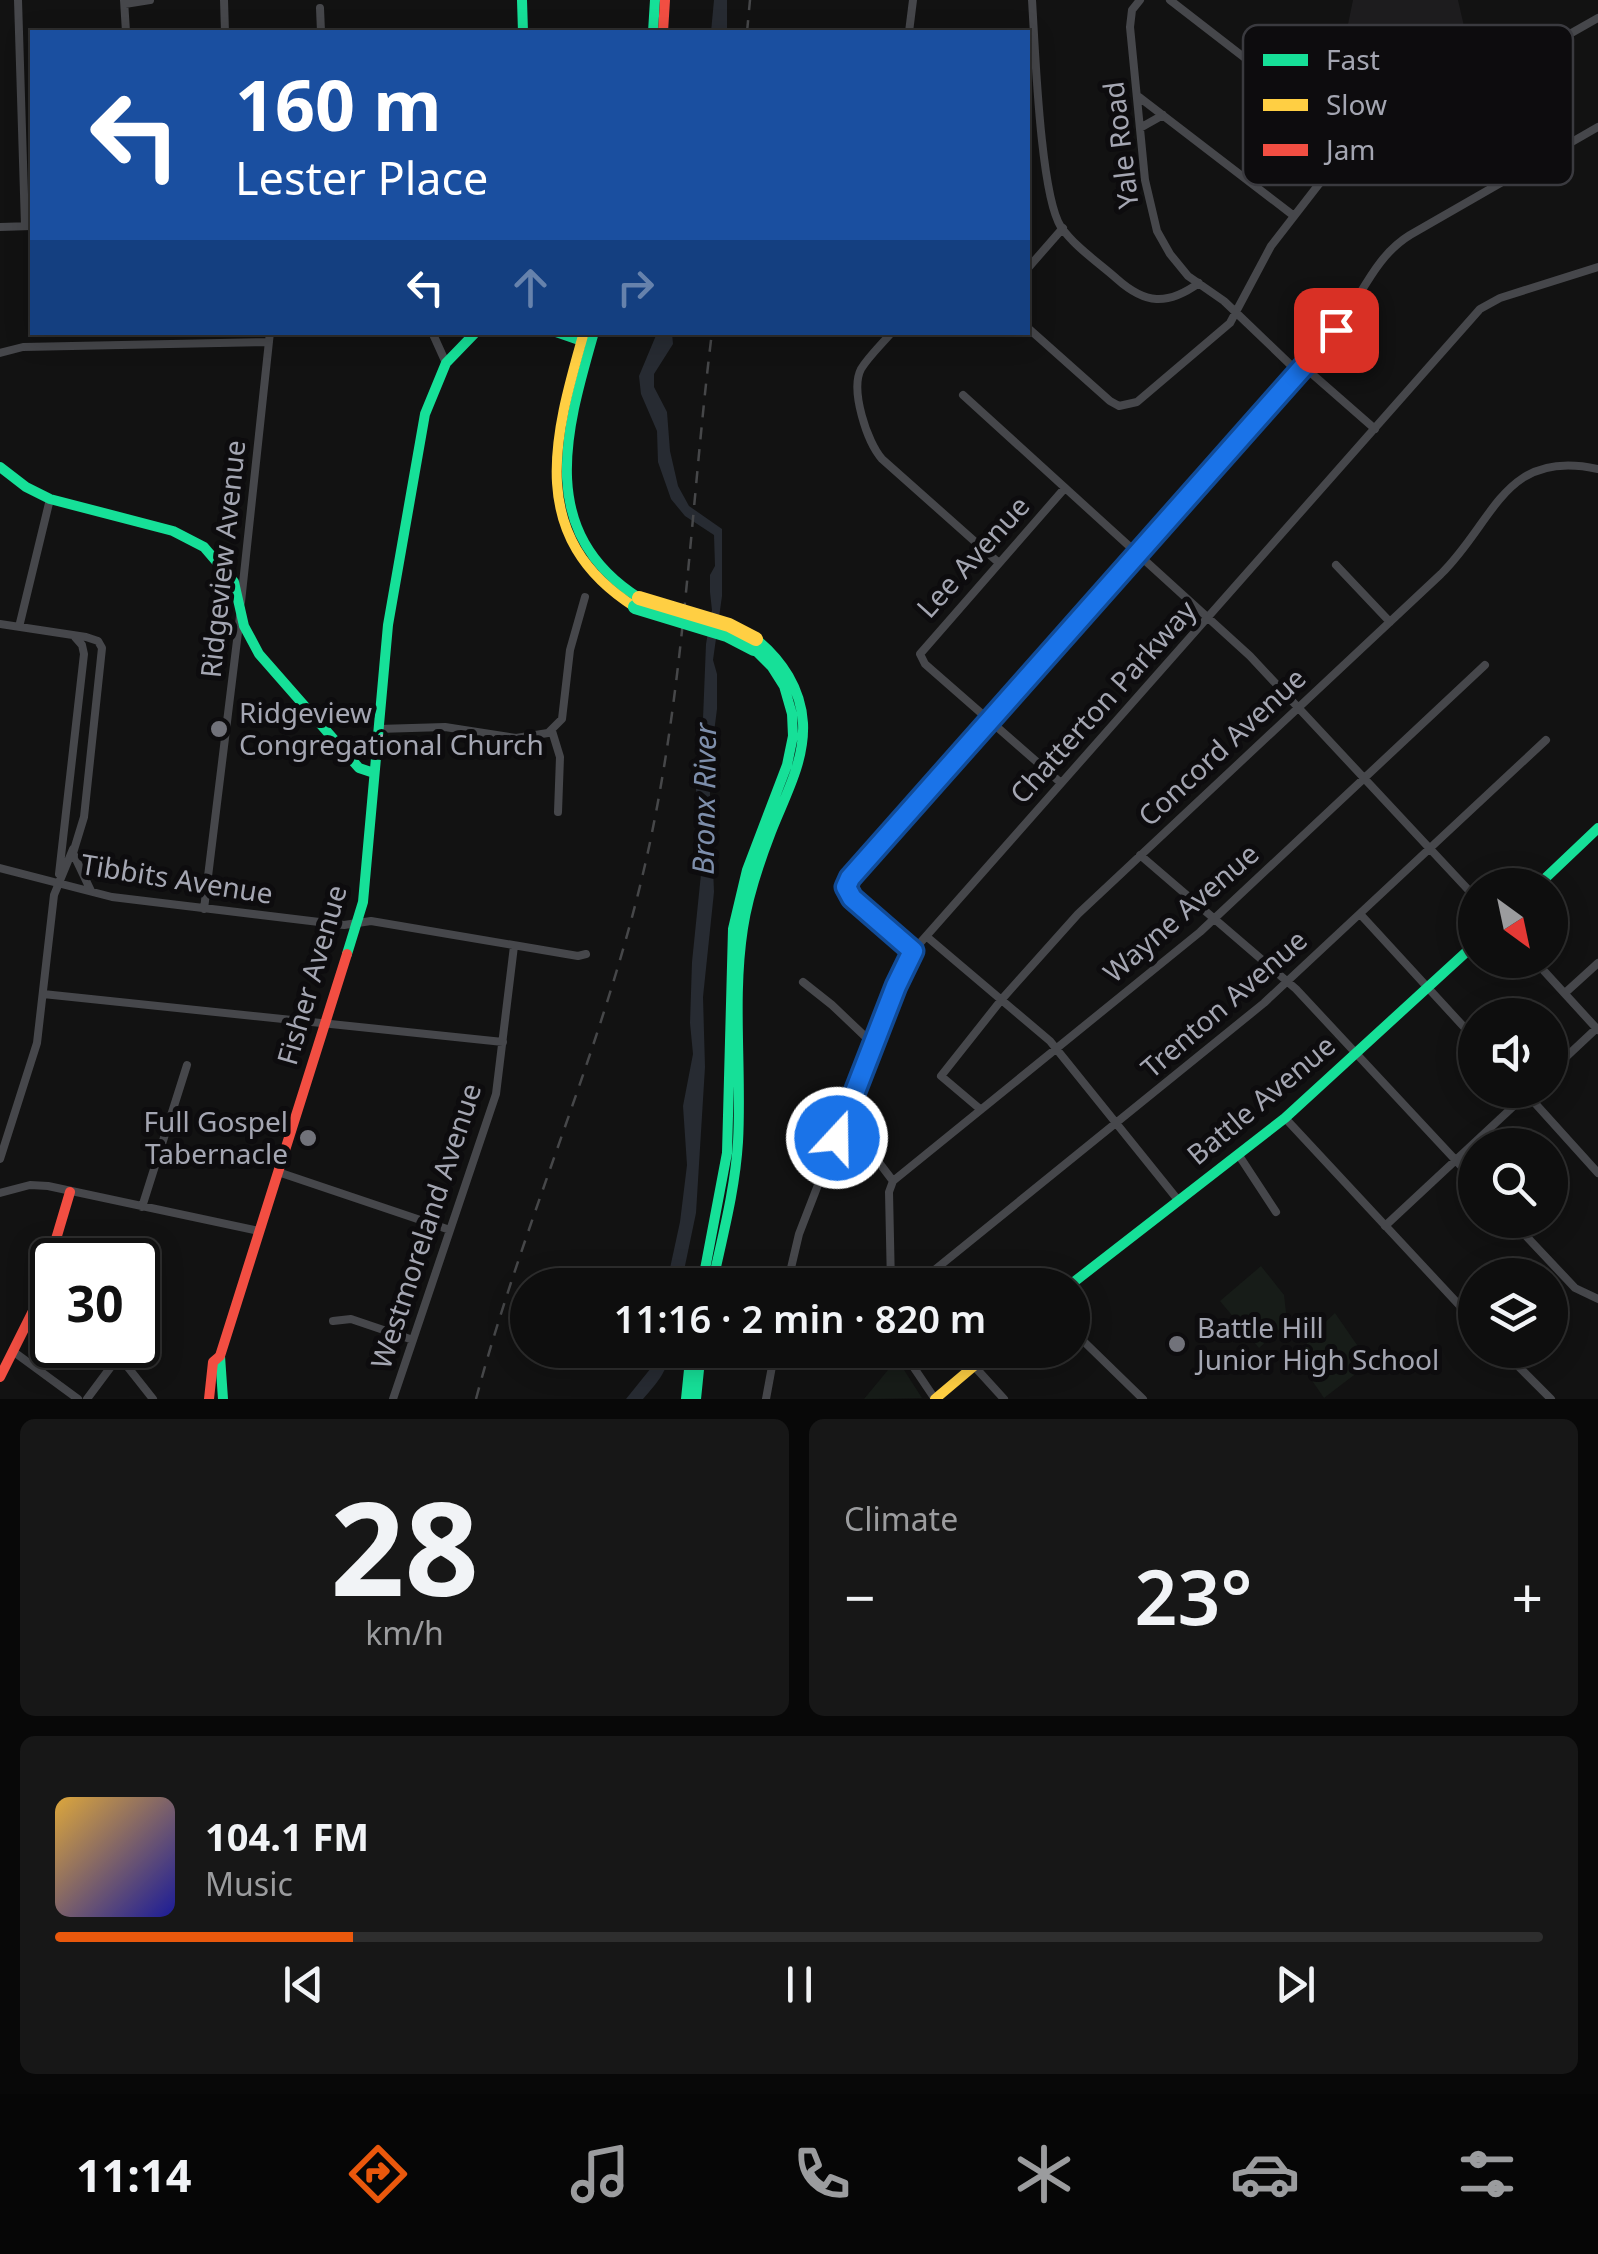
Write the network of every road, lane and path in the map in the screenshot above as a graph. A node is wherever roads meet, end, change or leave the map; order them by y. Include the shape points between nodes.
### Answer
1 (18, 0) edge
2 (150, 0) edge
3 (224, 0) edge
4 (522, 0) edge
5 (655, 0) edge
6 (665, 0) edge
7 (913, 0) edge
8 (1032, 0) edge
9 (1140, 0) edge
10 (1170, 0) edge
11 (125, 2) edge
12 (320, 8) dead end
13 (1598, 18) edge
14 (126, 30) edge
15 (226, 30) edge
16 (320, 30) edge
17 (522, 30) edge
18 (653, 30) edge
19 (662, 30) edge
20 (909, 30) edge
21 (1573, 32) edge
22 (1243, 57) edge
23 (1139, 97) junction
24 (1163, 115) junction
25 (1598, 127) edge
26 (1140, 128) junction
27 (1573, 141) edge
28 (1243, 177) edge
29 (1254, 185) edge
30 (1321, 185) edge
31 (1498, 185) edge
32 (1294, 216) junction
33 (29, 226) edge
34 (0, 227) edge
35 (1062, 228) junction
36 (1030, 266) edge
37 (1598, 267) edge
38 (1199, 283) junction
39 (1236, 313) junction
40 (1030, 330) edge
41 (433, 335) edge
42 (473, 335) edge
43 (586, 335) edge
44 (889, 335) edge
45 (270, 338) edge
46 (0, 353) edge
47 (446, 363) junction
48 (1301, 369) junction
49 (963, 395) dead end
50 (1375, 429) junction
51 (0, 467) edge
52 (1598, 469) edge
53 (1064, 489) junction
54 (50, 499) junction
55 (1136, 554) junction
56 (999, 563) junction
57 (1336, 565) dead end
58 (585, 597) dead end
59 (241, 607) junction
60 (1208, 618) junction
61 (1390, 622) junction
62 (0, 624) edge
63 (19, 627) junction
64 (75, 637) junction
65 (755, 644) junction
66 (1485, 665) dead end
67 (1298, 708) junction
68 (989, 721) junction
69 (378, 730) junction
70 (552, 731) junction
71 (1546, 740) dead end
72 (374, 773) junction
73 (1364, 778) junction
74 (1061, 783) junction
75 (558, 812) dead end
76 (1598, 828) edge
77 (74, 848) junction
78 (1430, 849) junction
79 (1140, 855) junction
80 (0, 868) edge
81 (1556, 868) edge
82 (1458, 879) edge
83 (59, 883) junction
84 (91, 891) junction
85 (204, 909) junction
86 (1360, 915) junction
87 (1214, 919) junction
88 (358, 922) junction
89 (926, 936) junction
90 (514, 946) junction
91 (913, 951) junction
92 (586, 954) dead end
93 (1458, 960) edge
94 (1598, 963) edge
95 (1550, 978) edge
96 (803, 982) dead end
97 (1288, 982) junction
98 (1428, 988) junction
99 (43, 994) junction
100 (1565, 994) junction
101 (1002, 999) junction
102 (1458, 1021) edge
103 (326, 1023) junction
104 (1598, 1029) edge
105 (502, 1042) junction
106 (872, 1044) junction
107 (1056, 1048) junction
108 (1356, 1054) junction
109 (1568, 1056) edge
110 (188, 1065) dead end
111 (1509, 1108) edge
112 (1542, 1108) edge
113 (980, 1109) junction
114 (1285, 1118) junction
115 (1117, 1124) junction
116 (837, 1138) junction
117 (1238, 1154) junction
118 (0, 1159) edge
119 (1455, 1160) junction
120 (1458, 1163) edge
121 (278, 1172) junction
122 (1598, 1172) edge
123 (892, 1181) junction
124 (70, 1192) junction
125 (0, 1193) edge
126 (1178, 1200) junction
127 (142, 1206) junction
128 (1276, 1212) dead end
129 (1385, 1226) junction
130 (450, 1230) junction
131 (260, 1231) junction
132 (1528, 1238) edge
133 (705, 1268) edge
134 (715, 1268) edge
135 (791, 1268) edge
136 (891, 1268) edge
137 (937, 1268) edge
138 (1090, 1269) edge
139 (1598, 1300) edge
140 (1458, 1304) edge
141 (333, 1321) dead end
142 (414, 1340) junction
143 (1090, 1348) edge
144 (14, 1352) junction
145 (220, 1356) junction
146 (689, 1368) edge
147 (699, 1368) edge
148 (772, 1368) edge
149 (914, 1368) edge
150 (972, 1368) edge
151 (976, 1368) edge
152 (1520, 1368) edge
153 (1, 1373) edge
154 (78, 1399) edge
155 (87, 1399) edge
156 (154, 1399) edge
157 (209, 1399) edge
158 (223, 1399) edge
159 (393, 1399) edge
160 (686, 1399) edge
161 (696, 1399) edge
162 (766, 1399) edge
163 (935, 1399) edge
164 (1004, 1399) edge
165 (1142, 1399) edge
166 (1551, 1399) edge

1 - 33 street
2 - 11 street
3 - 15 street
4 - 17 main road
5 - 18 main road
6 - 19 main road
7 - 20 street
8 - 35 street via 1049,190
9 - 23 street, Yale Road via 1130,20
10 - 22 street
11 - 14 street
12 - 16 street
13 - 21 street
23 - 24 street
23 - 26 street, Yale Road
24 - 26 street
24 - 28 street
25 - 27 street
26 - 38 street, Yale Road via 1157,230 1183,271
29 - 32 street
30 - 32 street
31 - 48 street via 1396,244
32 - 39 street
33 - 34 street
35 - 36 street
35 - 38 street via 1139,297 1159,299
37 - 50 street, Chatterton Parkway via 1484,306
38 - 39 street, Yale Road
39 - 40 street via 1221,333 1125,406 1110,401
39 - 48 street, Yale Road
41 - 47 street
42 - 47 main road
43 - 65 main road, bridge via 557,438 559,498 588,568 609,591
44 - 56 street via 861,369 865,429 873,448
45 - 46 street
45 - 59 street, Ridgeview Avenue
47 - 69 main road, Fisher Avenue via 425,414 406,514
48 - 50 street, Yale Road
48 - 55 street
49 - 53 street
50 - 60 street, Chatterton Parkway
51 - 54 main road
52 - 61 street, Concord Avenue via 1545,467 1520,478 1457,558
53 - 55 street
53 - 56 street, Lee Avenue
54 - 59 main road via 189,538 229,573
54 - 63 street
55 - 60 street
55 - 68 street
56 - 68 street, Lee Avenue via 920,657
57 - 61 street
58 - 70 street via 562,719
59 - 72 main road via 244,626 266,662 359,768
59 - 85 street, Ridgeview Avenue
60 - 67 street
60 - 74 street, Chatterton Parkway
61 - 67 street, Concord Avenue
62 - 63 street
63 - 64 street
64 - 77 street via 98,641 102,653 84,817
64 - 83 street via 84,654
65 - 133 main road via 786,692 793,736 733,929 727,1153
65 - 134 main road via 778,658 791,678 803,737 744,923 736,1162
66 - 73 street, Wayne Avenue
67 - 73 street
67 - 79 street, Concord Avenue
68 - 74 street
68 - 91 street via 847,883 855,902
69 - 70 street via 430,726 516,738
69 - 72 main road, Fisher Avenue
70 - 75 street via 560,757
71 - 78 street, Trenton Avenue
72 - 88 main road, Fisher Avenue
73 - 78 street
73 - 87 street, Wayne Avenue
74 - 89 street, Chatterton Parkway
76 - 81 main road
77 - 83 street
77 - 84 street
78 - 82 street
78 - 86 street, Trenton Avenue
79 - 87 street
79 - 101 street, Concord Avenue
80 - 83 street, Tibbits Avenue
83 - 84 street, Tibbits Avenue
83 - 99 street
84 - 85 street, Tibbits Avenue
85 - 88 street, Tibbits Avenue
86 - 97 street, Trenton Avenue
86 - 98 street
87 - 97 street
87 - 107 street, Wayne Avenue
88 - 90 street, Tibbits Avenue
88 - 103 main road, Fisher Avenue
89 - 91 street, Chatterton Parkway
89 - 101 street
90 - 92 street, Tibbits Avenue
90 - 105 street, Westmoreland Avenue
91 - 106 street, Chatterton Parkway
93 - 98 main road, Battle Avenue
94 - 100 street
95 - 100 street
96 - 106 street
97 - 108 street
97 - 115 street, Trenton Avenue
98 - 102 street
98 - 108 main road, Battle Avenue
99 - 103 street
99 - 118 street via 37,1043
100 - 104 street
101 - 107 street
101 - 113 street, Concord Avenue via 941,1076
103 - 105 street
103 - 121 main road, Fisher Avenue
104 - 109 street
105 - 130 street, Westmoreland Avenue via 496,1094
106 - 116 street, Chatterton Parkway
107 - 113 street, Wayne Avenue
107 - 115 street
108 - 114 main road, Battle Avenue
108 - 119 street
110 - 127 street
111 - 119 street
112 - 122 street
113 - 123 street, Wayne Avenue
114 - 117 main road, Battle Avenue
114 - 129 street
115 - 126 street
115 - 137 street, Trenton Avenue
116 - 123 street via 871,1152
116 - 135 street, Chatterton Parkway
117 - 126 main road, Battle Avenue
117 - 128 street
119 - 120 street
119 - 129 street
121 - 130 street
121 - 131 main road, Fisher Avenue
123 - 136 street
124 - 125 street via 30,1185
124 - 127 street
124 - 144 main road via 37,1303
126 - 138 main road, Battle Avenue
127 - 131 street
129 - 140 street
130 - 142 street, Westmoreland Avenue
131 - 145 main road, Fisher Avenue
132 - 139 street via 1574,1288
141 - 142 street via 351,1319
142 - 159 street, Westmoreland Avenue
143 - 165 street
144 - 153 main road
144 - 154 street
145 - 157 main road, Fisher Avenue via 213,1362
145 - 158 main road, Fisher Avenue
146 - 160 main road
147 - 161 main road
148 - 162 street
149 - 163 street
150 - 163 main road
151 - 164 street
152 - 166 street
155 - 156 street via 119,1356

